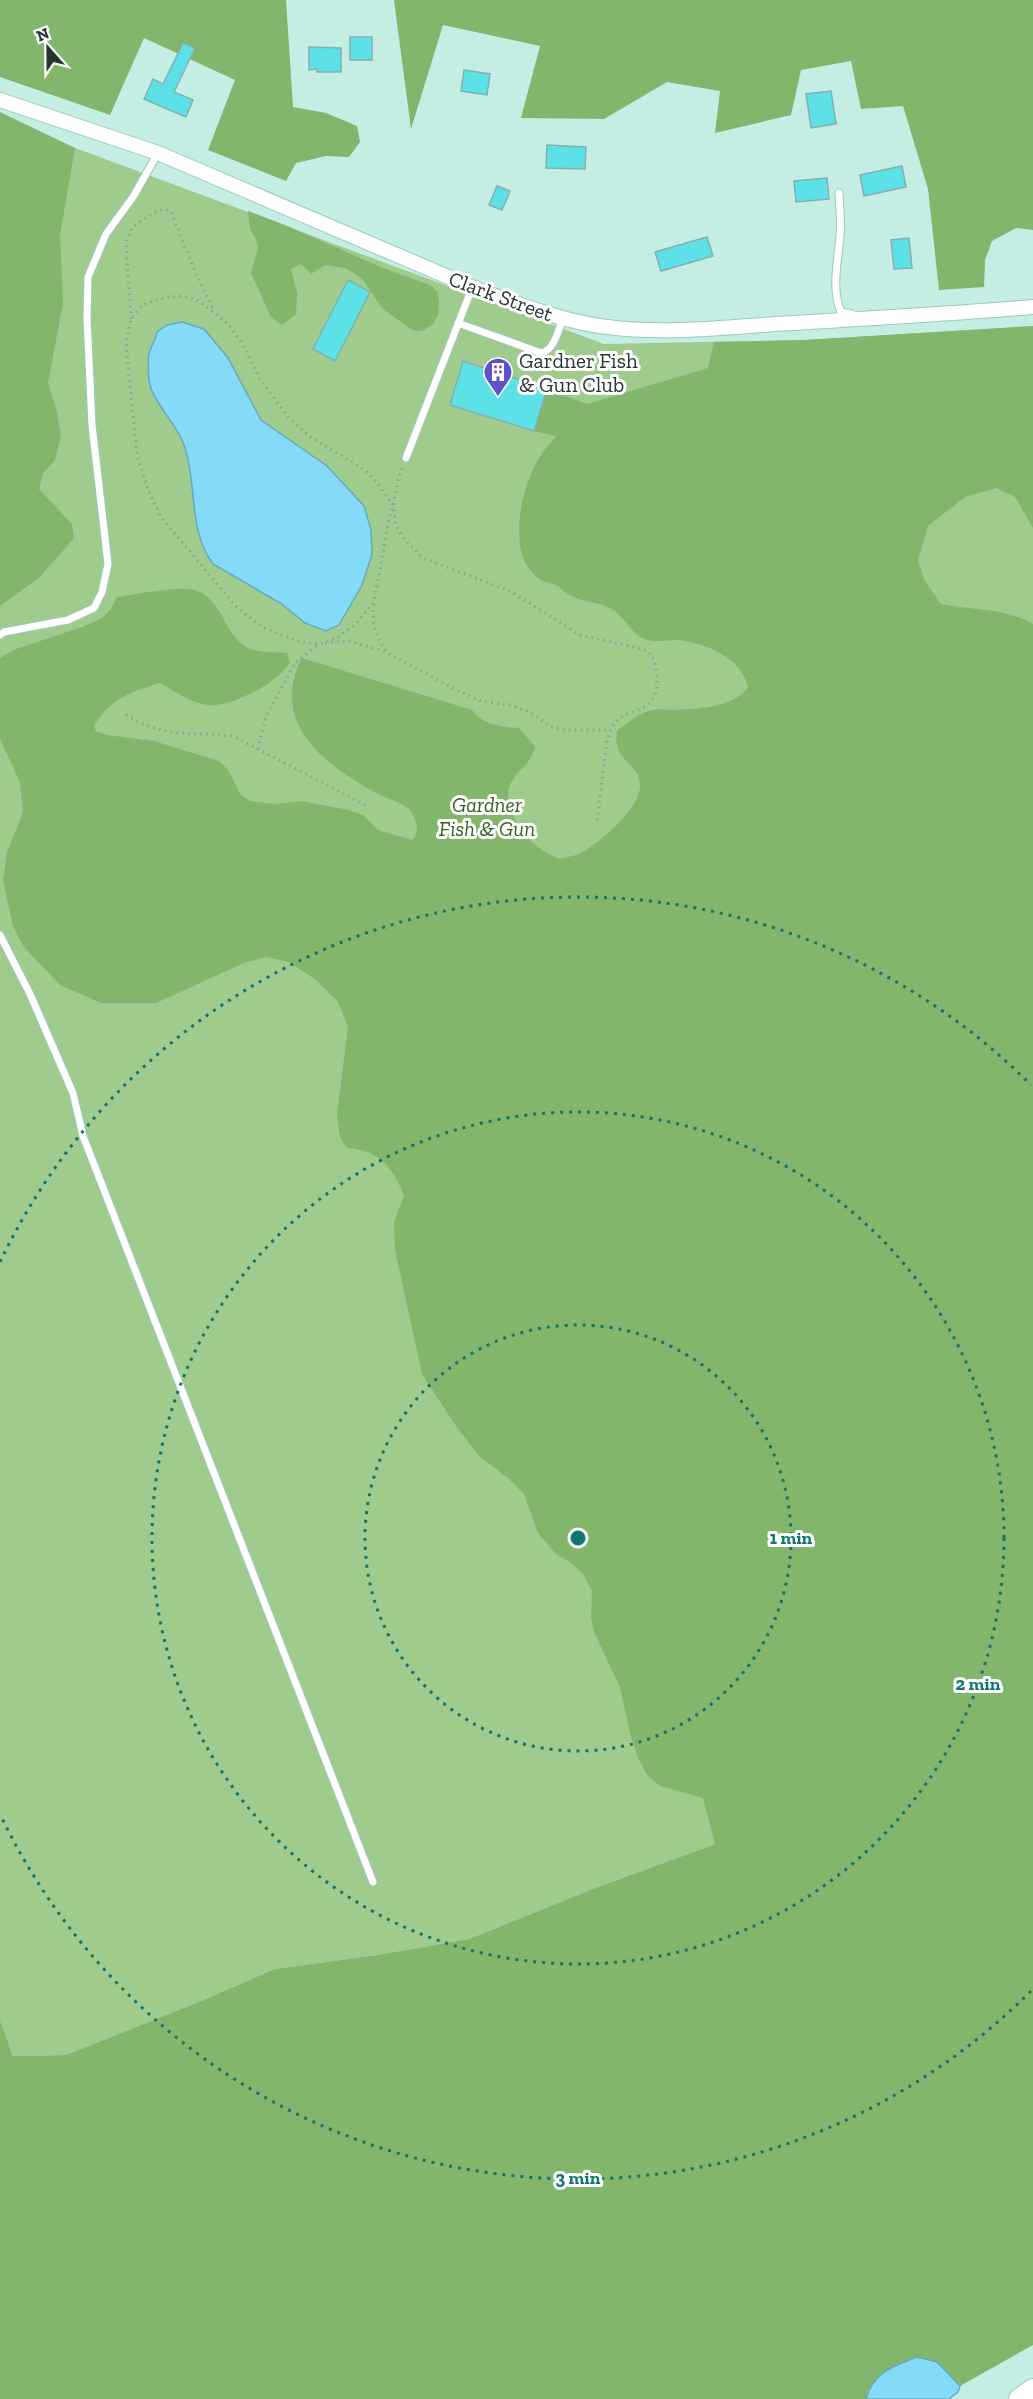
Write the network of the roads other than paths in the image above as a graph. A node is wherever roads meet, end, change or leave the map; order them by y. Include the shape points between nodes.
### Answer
1 (0, 100) edge
2 (158, 153) junction
3 (839, 193) dead end
4 (472, 288) junction
5 (1033, 307) edge
6 (563, 318) junction
7 (856, 320) junction
8 (458, 323) junction
9 (406, 458) road end
10 (0, 635) edge
11 (0, 935) edge
12 (373, 1882) dead end
13 (1033, 2389) edge
14 (1019, 2399) edge

1 - 2 street, Clark Street
2 - 4 street, Clark Street
2 - 10 lane via 106,234 88,277 92,424 108,564 102,592 94,608 68,620
3 - 7 lane via 837,303 841,312 855,315
4 - 6 street, Clark Street
4 - 8 lane
5 - 7 street, Clark Street
6 - 7 street, Clark Street via 605,327 668,331
6 - 8 lane via 551,346 541,353
8 - 9 lane
11 - 12 lane via 73,1093 83,1136
13 - 14 main road

